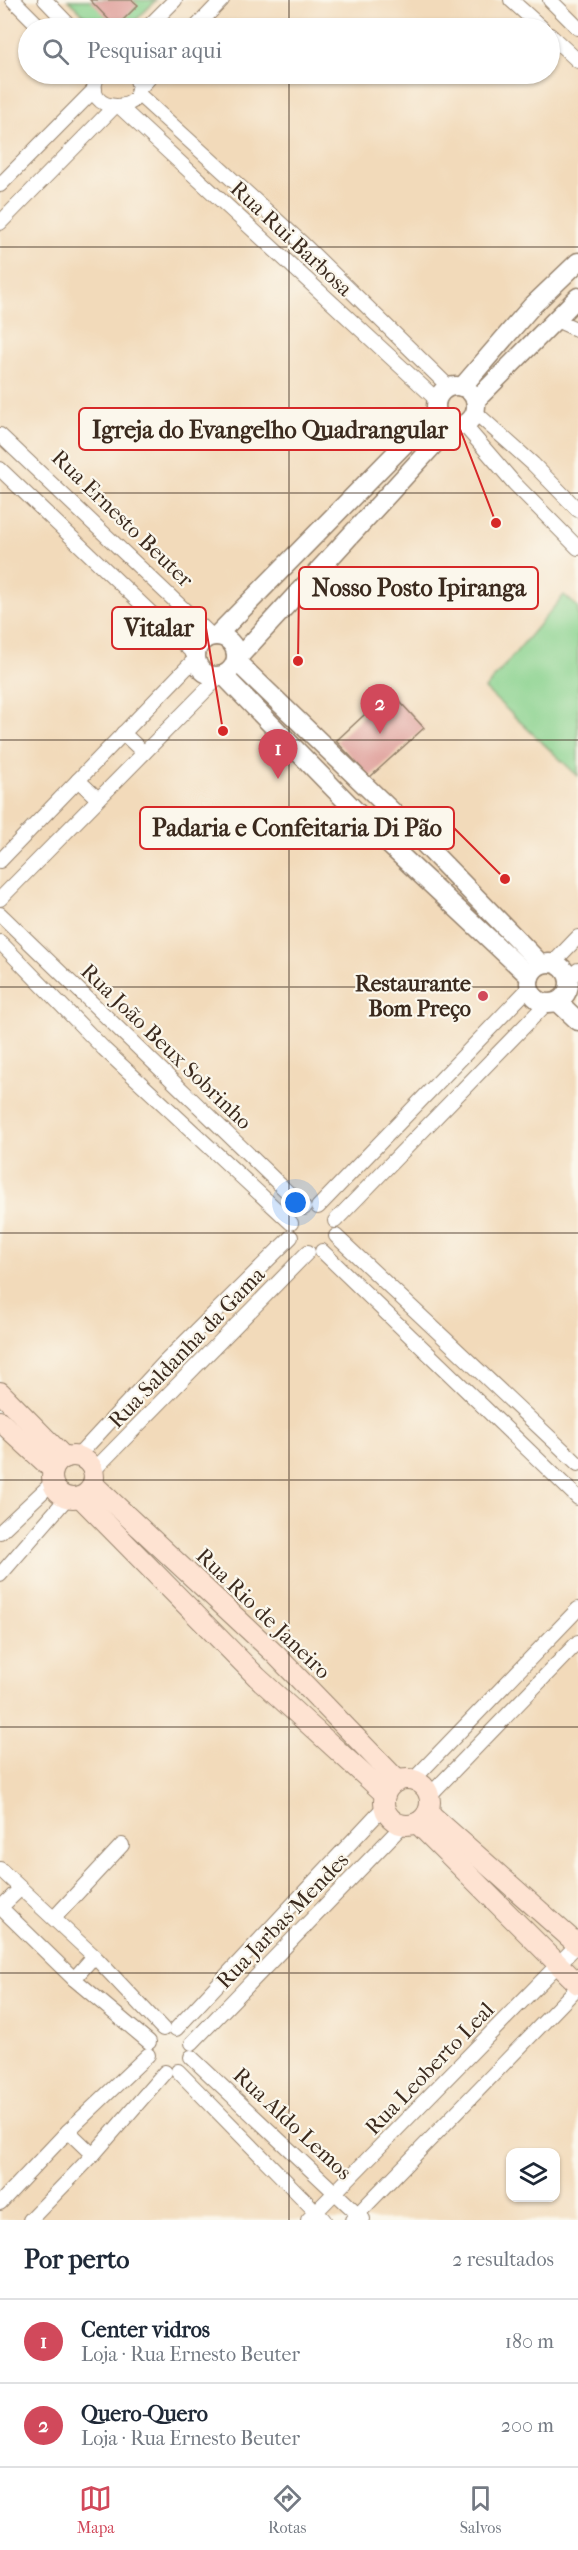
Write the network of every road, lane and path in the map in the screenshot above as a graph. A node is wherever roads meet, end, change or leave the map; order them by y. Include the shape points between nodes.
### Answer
1 (13, 0) edge
2 (45, 0) edge
3 (175, 0) edge
4 (222, 0) edge
5 (550, 0) edge
6 (515, 1) edge
7 (58, 13) junction
8 (32, 18) edge
9 (53, 18) edge
10 (63, 18) edge
11 (157, 18) edge
12 (205, 18) edge
13 (532, 18) edge
14 (578, 28) edge
15 (560, 45) edge
16 (578, 61) edge
17 (90, 84) edge
18 (96, 84) edge
19 (138, 84) edge
20 (144, 84) edge
21 (137, 92) junction
22 (117, 107) junction
23 (0, 185) edge
24 (0, 223) edge
25 (302, 243) junction
26 (284, 259) junction
27 (578, 262) edge
28 (578, 297) edge
29 (556, 320) junction
30 (578, 330) edge
31 (446, 396) junction
32 (466, 416) junction
33 (0, 435) edge
34 (534, 464) junction
35 (0, 469) edge
36 (514, 483) junction
37 (578, 510) edge
38 (578, 548) edge
39 (214, 636) junction
40 (195, 656) junction
41 (236, 660) junction
42 (221, 676) junction
43 (123, 733) junction
44 (144, 753) junction
45 (78, 780) junction
46 (98, 799) junction
47 (0, 861) edge
48 (0, 899) edge
49 (0, 914) edge
50 (578, 937) edge
51 (0, 942) edge
52 (538, 973) junction
53 (566, 991) edge
54 (578, 1021) edge
55 (311, 1208) junction
56 (335, 1221) junction
57 (291, 1230) junction
58 (336, 1236) junction
59 (315, 1251) junction
60 (164, 1363) junction
61 (183, 1380) junction
62 (0, 1392) edge
63 (0, 1421) edge
64 (578, 1464) edge
65 (62, 1467) junction
66 (83, 1488) junction
67 (578, 1498) edge
68 (0, 1532) edge
69 (0, 1575) edge
70 (578, 1609) edge
71 (578, 1642) edge
72 (276, 1655) junction
73 (256, 1677) junction
74 (395, 1791) junction
75 (419, 1814) junction
76 (122, 1845) dead end
77 (2, 1873) edge
78 (20, 1889) junction
79 (0, 1908) edge
80 (54, 1918) junction
81 (578, 1945) edge
82 (94, 1956) junction
83 (558, 1965) junction
84 (74, 1979) junction
85 (578, 1986) edge
86 (170, 2029) junction
87 (148, 2048) junction
88 (192, 2050) junction
89 (172, 2072) junction
90 (68, 2132) junction
91 (93, 2155) junction
92 (336, 2193) junction
93 (0, 2204) edge
94 (316, 2218) edge
95 (359, 2218) edge
96 (30, 2220) edge

1 - 8 street
2 - 7 street
3 - 11 street
4 - 12 street
5 - 14 street
6 - 13 street
7 - 9 street
7 - 10 street
15 - 16 street
17 - 23 street
18 - 22 street, Rua Rui Barbosa via 102,101
19 - 21 street
20 - 21 street
21 - 22 street via 130,102
21 - 25 street, Rua Rui Barbosa
22 - 24 street
22 - 26 street, Rua Rui Barbosa
25 - 26 street
25 - 31 street, Rua Rui Barbosa
26 - 31 street, Rua Rui Barbosa
27 - 31 street
28 - 29 street
29 - 30 street
29 - 32 street
31 - 32 street via 468,390
31 - 32 street via 445,423
31 - 39 street
32 - 34 street
32 - 36 street
32 - 41 street
33 - 39 street, Rua Ernesto Beuter
34 - 36 street
34 - 37 street
35 - 40 street
36 - 38 street
39 - 40 street via 197,647
39 - 41 street via 232,643
40 - 42 street via 203,672
40 - 43 street
41 - 42 street via 234,667
41 - 52 street via 400,819
42 - 44 street
42 - 52 street via 382,838
43 - 44 street
43 - 45 street
44 - 46 street
45 - 46 street
45 - 47 street
46 - 48 street
49 - 55 street, Rua João Beux Sobrinho
50 - 52 street
51 - 57 street, Rua João Beux Sobrinho
52 - 53 street via 564,969
52 - 53 street via 535,998
52 - 55 street
53 - 54 street
53 - 56 street
55 - 56 street via 331,1215
55 - 57 street via 294,1217
56 - 58 street
57 - 59 street via 301,1249
57 - 60 street, Rua Saldanha da Gama
58 - 59 street via 328,1247
58 - 64 street
59 - 61 street, Rua Saldanha da Gama
59 - 67 street
60 - 61 street
60 - 65 street, Rua Saldanha da Gama
61 - 66 street, Rua Saldanha da Gama
62 - 65 main road
63 - 65 main road
65 - 66 main road via 55,1490
65 - 66 main road via 90,1464
65 - 68 street, Rua Saldanha da Gama
66 - 69 street, Rua Saldanha da Gama
66 - 72 main road, Rua Rio de Janeiro
66 - 73 main road
70 - 74 street, Rua Jarbas Mendes
71 - 75 street, Rua Jarbas Mendes
72 - 73 main road
72 - 74 main road, Rua Rio de Janeiro
73 - 74 main road
74 - 75 main road via 391,1819
74 - 75 main road via 420,1783
74 - 86 street, Rua Jarbas Mendes
75 - 81 main road
75 - 83 main road
75 - 88 street, Rua Jarbas Mendes
76 - 80 street
77 - 78 street
78 - 79 street
78 - 80 street
79 - 84 street
80 - 82 street
81 - 83 street, Rua Leoberto Leal
82 - 84 street
82 - 86 street
83 - 85 main road
83 - 92 street, Rua Leoberto Leal
84 - 87 street
85 - 95 street
86 - 87 street via 157,2032
86 - 88 street via 183,2032
87 - 89 street via 154,2066
87 - 90 street
88 - 89 street via 189,2063
88 - 92 street, Rua Aldo Lemos
89 - 91 street
89 - 94 street, Rua Aldo Lemos
90 - 91 street
90 - 93 street
91 - 96 street
92 - 94 street, Rua Leoberto Leal
92 - 95 street, Rua Aldo Lemos

